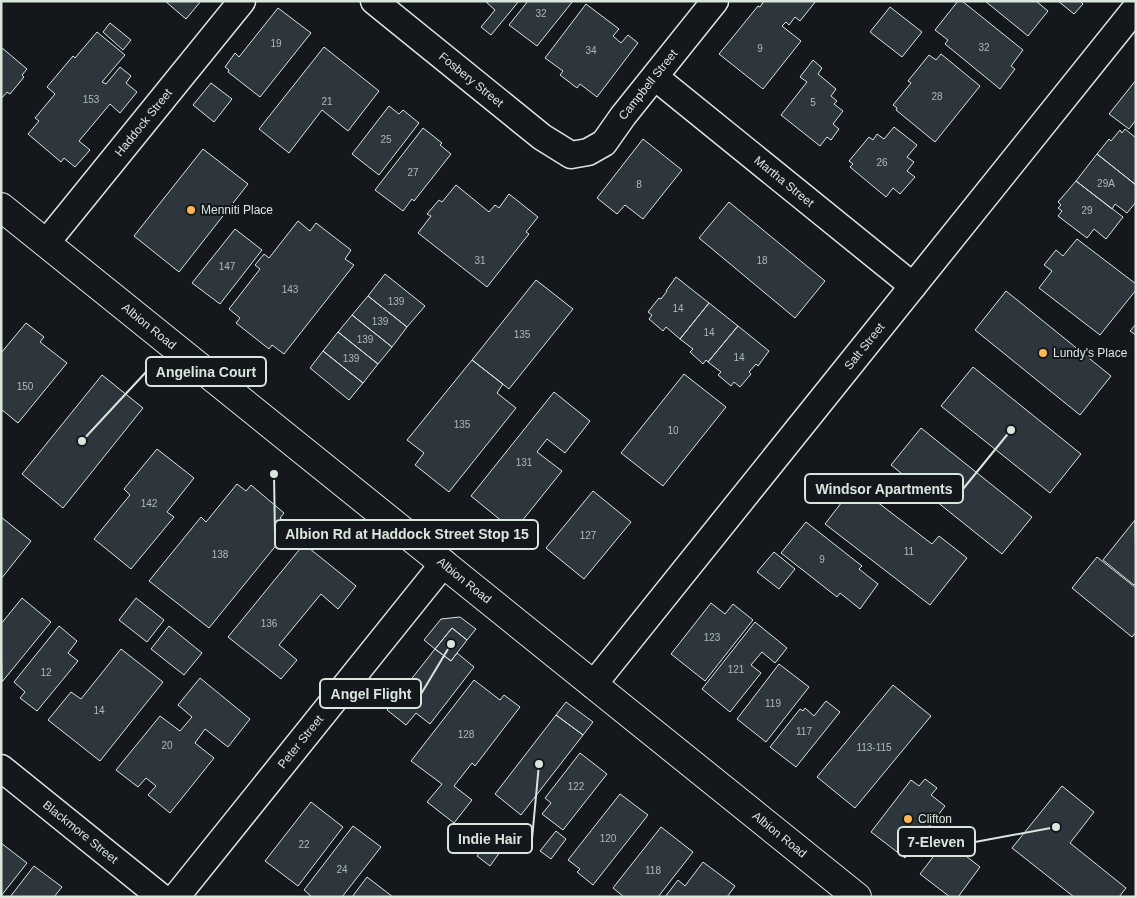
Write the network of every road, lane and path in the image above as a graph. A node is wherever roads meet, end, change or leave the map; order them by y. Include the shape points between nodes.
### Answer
1 (242, 1) edge
2 (374, 1) edge
3 (716, 1) edge
4 (1136, 8) edge
5 (655, 77) junction
6 (571, 155) joint
7 (1, 207) edge
8 (46, 243) junction
9 (913, 286) junction
10 (444, 563) junction
11 (593, 685) junction
12 (1, 768) edge
13 (161, 897) edge
14 (176, 897) edge
15 (857, 897) edge

1 - 8 street, Haddock Street
2 - 6 street, Fosbery Street via 542,137
3 - 5 street, Campbell Street
4 - 9 street, Salt Street
5 - 6 street, Campbell Street via 604,143 588,152
5 - 9 street, Martha Street
7 - 8 main road, Albion Road
8 - 10 main road, Albion Road
9 - 11 street, Salt Street
10 - 11 main road, Albion Road
10 - 14 street, Peter Street
11 - 15 main road, Albion Road
12 - 13 street, Blackmore Street

